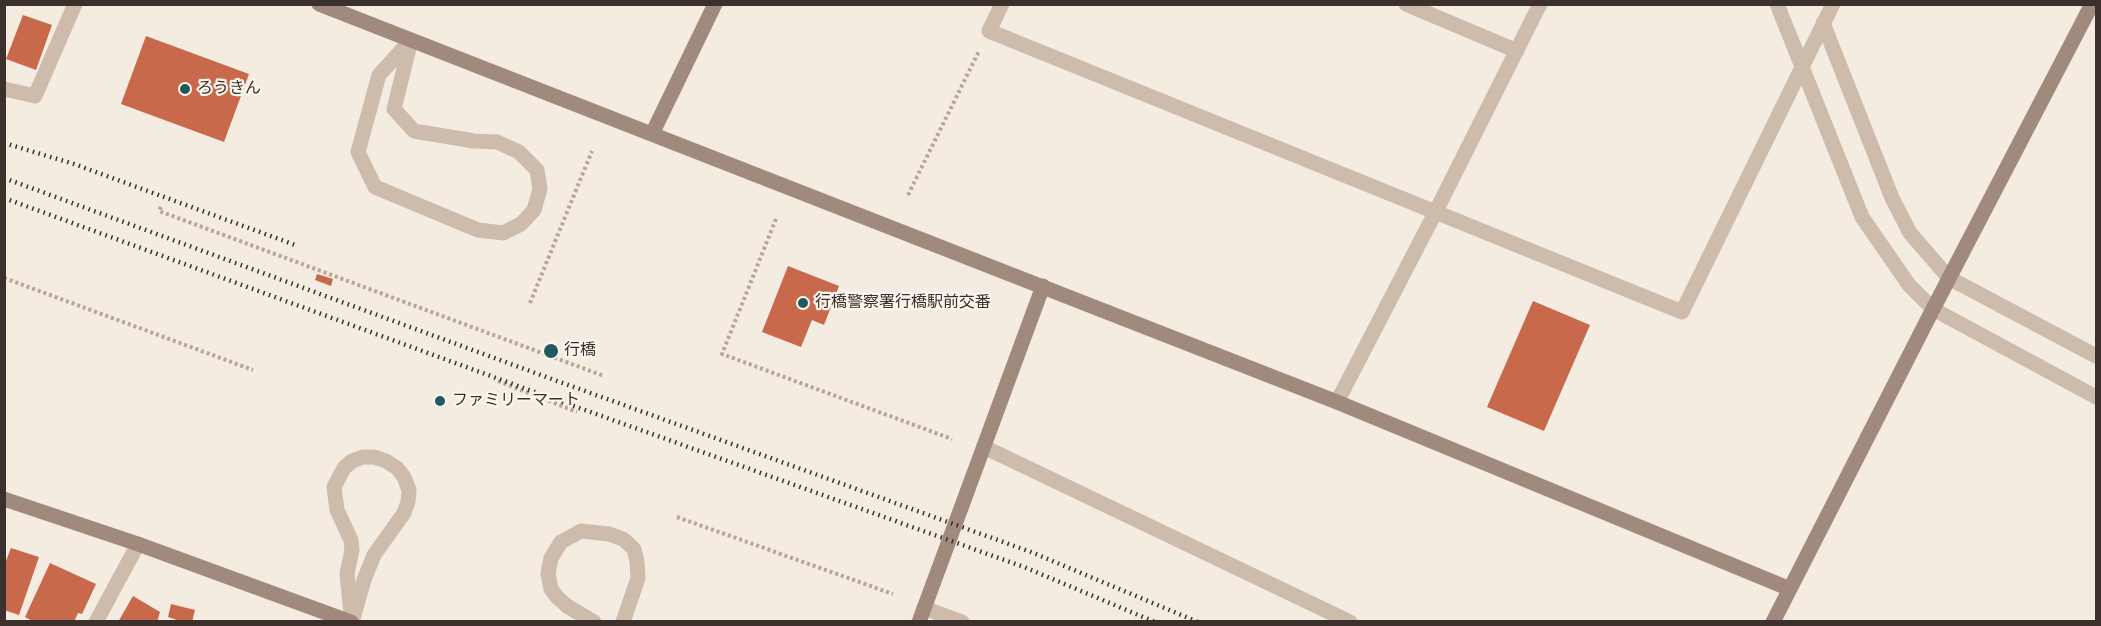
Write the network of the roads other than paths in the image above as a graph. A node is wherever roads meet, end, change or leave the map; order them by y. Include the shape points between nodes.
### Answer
1 (75, 4) edge
2 (319, 4) edge
3 (715, 4) edge
4 (1002, 4) edge
5 (1406, 4) edge
6 (1540, 4) edge
7 (1777, 4) edge
8 (1833, 4) edge
9 (2092, 4) edge
10 (1823, 23) junction
11 (411, 40) junction
12 (1517, 51) junction
13 (1802, 67) junction
14 (4, 89) edge
15 (652, 134) junction
16 (1435, 213) junction
17 (1949, 278) junction
18 (1043, 286) junction
19 (1933, 309) junction
20 (2097, 356) edge
21 (2097, 397) edge
22 (1337, 402) junction
23 (984, 447) junction
24 (4, 499) edge
25 (138, 544) junction
26 (1790, 589) junction
27 (921, 615) edge
28 (96, 621) edge
29 (351, 621) edge
30 (594, 621) edge
31 (623, 621) edge
32 (962, 621) edge
33 (1350, 621) edge
34 (1773, 621) edge

1 - 14 street via 35,96
2 - 11 street
3 - 15 street
4 - 16 street via 989,31
5 - 12 street
6 - 12 street
7 - 13 street
8 - 10 street
9 - 17 street
10 - 13 street
10 - 17 street via 1892,198 1910,233
11 - 11 street via 394,109 414,131 497,142 519,152 537,170 540,189 534,210 521,224 503,233 478,230 375,187 358,152 379,75
11 - 15 street
12 - 16 street
13 - 16 street via 1682,312
13 - 19 street via 1862,217 1909,285
15 - 18 street
16 - 22 street
17 - 19 street
17 - 20 street
18 - 22 street
18 - 23 street
19 - 21 street
19 - 26 street
22 - 26 street
23 - 27 street
23 - 33 street
24 - 25 street
25 - 28 street
25 - 29 street
26 - 34 street
27 - 32 street
29 - 29 street via 347,574 351,540 337,510 334,487 352,461 374,457 392,465 404,477 408,502 374,555
30 - 31 street via 557,597 548,574 551,558 561,542 581,531 609,534 634,549 638,578

